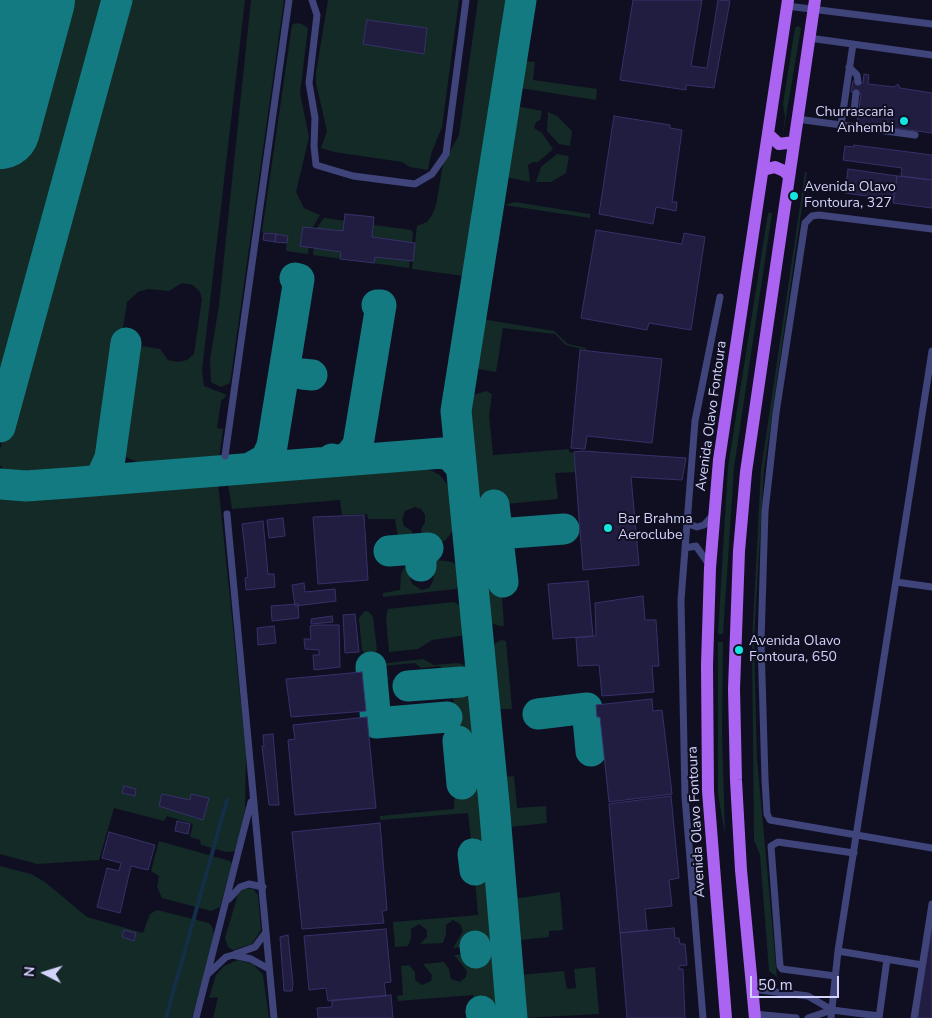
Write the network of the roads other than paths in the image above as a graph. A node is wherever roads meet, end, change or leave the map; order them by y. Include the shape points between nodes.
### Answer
1 (289, 0) edge
2 (312, 0) edge
3 (466, 0) edge
4 (787, 3) edge
5 (814, 4) edge
6 (932, 24) edge
7 (809, 38) junction
8 (852, 44) junction
9 (932, 55) edge
10 (849, 67) junction
11 (858, 82) dead end
12 (856, 93) dead end
13 (843, 112) junction
14 (797, 119) junction
15 (841, 125) junction
16 (768, 134) junction
17 (915, 135) dead end
18 (794, 142) junction
19 (763, 170) junction
20 (789, 176) junction
21 (932, 229) edge
22 (720, 297) dead end
23 (932, 351) edge
24 (928, 397) edge
25 (225, 456) dead end
26 (227, 514) dead end
27 (714, 514) junction
28 (686, 523) junction
29 (685, 548) junction
30 (710, 568) junction
31 (896, 582) junction
32 (932, 587) edge
33 (253, 795) junction
34 (856, 835) junction
35 (932, 848) edge
36 (854, 854) junction
37 (263, 887) junction
38 (228, 900) junction
39 (932, 904) edge
40 (266, 932) junction
41 (838, 952) junction
42 (233, 955) junction
43 (886, 959) junction
44 (922, 965) junction
45 (269, 969) junction
46 (208, 974) junction
47 (836, 976) junction
48 (752, 990) junction
49 (831, 1014) edge
50 (754, 1016) edge
51 (879, 1017) edge
52 (196, 1018) edge
53 (274, 1018) edge
54 (703, 1018) edge
55 (726, 1018) edge
56 (796, 1018) edge
57 (808, 1018) edge
58 (914, 1018) edge

1 - 25 lane
2 - 3 lane via 317,15 309,83 315,118 316,165 352,176 415,184 432,174 446,154
4 - 5 lane
4 - 16 main road, Avenida Olavo Fontoura
5 - 6 lane
5 - 7 main road
7 - 8 lane
7 - 14 main road
8 - 9 lane
8 - 10 lane
10 - 11 lane via 857,75
10 - 13 lane
12 - 13 lane via 854,111
13 - 15 lane
14 - 15 lane
14 - 18 main road
15 - 17 lane
16 - 18 main road via 779,144
16 - 19 main road, Avenida Olavo Fontoura
18 - 20 main road
19 - 20 main road via 775,167
19 - 27 main road, Avenida Olavo Fontoura via 718,460
20 - 48 main road via 746,472 734,650 736,780
21 - 34 lane via 819,214 808,219 802,231 775,421 766,511 761,642 768,818 775,822
22 - 28 lane via 694,421
23 - 24 lane
24 - 31 lane
26 - 33 lane
27 - 28 lane via 704,526
27 - 30 main road, Avenida Olavo Fontoura
28 - 29 lane
29 - 30 lane via 696,546
29 - 54 lane via 681,600 683,767
30 - 55 main road, Avenida Olavo Fontoura via 708,791
31 - 32 lane
31 - 34 lane
33 - 37 lane
33 - 38 lane
34 - 35 lane
34 - 36 lane
36 - 41 lane
36 - 47 lane via 778,842 770,846 780,966
37 - 38 lane via 249,884 240,887
37 - 40 lane
38 - 46 lane
39 - 44 lane
40 - 42 lane via 256,947
40 - 45 lane
41 - 43 lane
41 - 47 lane
42 - 45 lane via 251,959
42 - 46 lane via 226,956
43 - 44 lane
43 - 51 lane
44 - 58 lane
45 - 53 lane
46 - 52 lane
47 - 49 lane
48 - 49 lane via 808,996
48 - 50 main road
49 - 51 lane
49 - 57 lane
50 - 56 lane

